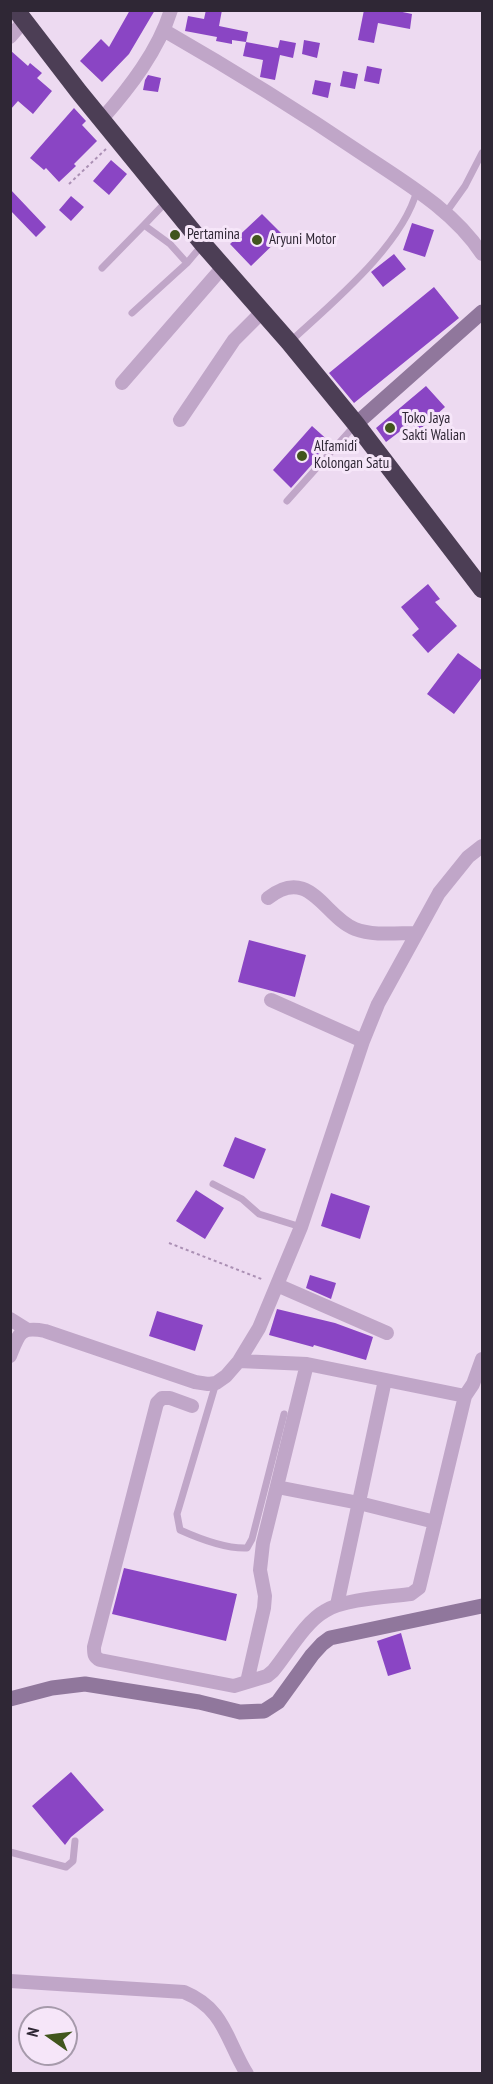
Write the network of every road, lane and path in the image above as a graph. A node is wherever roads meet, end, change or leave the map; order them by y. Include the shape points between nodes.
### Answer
1 (171, 10) edge
2 (20, 16) edge
3 (165, 31) junction
4 (10, 37) edge
5 (102, 119) junction
6 (117, 139) junction
7 (483, 153) edge
8 (69, 184) dead end
9 (417, 190) junction
10 (168, 200) junction
11 (445, 214) junction
12 (144, 225) junction
13 (203, 244) junction
14 (483, 254) edge
15 (187, 263) junction
16 (102, 268) dead end
17 (222, 268) junction
18 (262, 312) junction
19 (483, 312) edge
20 (132, 313) dead end
21 (289, 342) junction
22 (122, 383) dead end
23 (180, 420) dead end
24 (356, 424) junction
25 (287, 501) dead end
26 (483, 589) edge
27 (483, 846) edge
28 (268, 898) dead end
29 (416, 933) junction
30 (271, 1000) dead end
31 (363, 1041) junction
32 (213, 1184) dead end
33 (301, 1227) junction
34 (169, 1243) dead end
35 (277, 1285) junction
36 (10, 1319) edge
37 (26, 1329) junction
38 (387, 1332) dead end
39 (10, 1356) edge
40 (483, 1359) edge
41 (239, 1361) junction
42 (307, 1364) junction
43 (385, 1380) junction
44 (216, 1383) junction
45 (465, 1395) junction
46 (192, 1406) dead end
47 (284, 1414) dead end
48 (277, 1487) junction
49 (359, 1503) junction
50 (435, 1522) junction
51 (337, 1605) junction
52 (483, 1606) edge
53 (248, 1682) junction
54 (10, 1699) edge
55 (75, 1841) dead end
56 (10, 1852) edge
57 (10, 1981) edge
58 (247, 2073) edge

1 - 3 street
2 - 4 street
2 - 5 highway
3 - 5 street via 141,70
3 - 9 street via 288,104
5 - 6 highway
6 - 8 path
6 - 10 highway
7 - 11 lane
9 - 11 street
9 - 21 lane via 409,215 384,248
10 - 12 lane
10 - 13 highway
11 - 14 street
12 - 15 lane
12 - 16 lane
13 - 15 lane
13 - 17 highway
15 - 20 lane
17 - 18 highway
17 - 22 street
18 - 21 highway
18 - 23 street via 234,340
19 - 24 street
21 - 24 highway
24 - 25 lane
24 - 26 highway
27 - 29 street via 468,857 439,892
28 - 29 street via 288,887 301,890 313,894 352,928
29 - 31 street
30 - 31 street
31 - 33 street
32 - 33 lane via 242,1199 259,1214
33 - 35 street
34 - 35 path
35 - 38 street
35 - 41 street via 259,1328
36 - 37 street
37 - 39 street
37 - 44 street via 45,1331 195,1382
40 - 45 street via 474,1384
41 - 42 street
41 - 44 street
42 - 43 street
42 - 48 street
43 - 45 street
43 - 49 street
44 - 47 lane via 177,1514 180,1530 247,1548
45 - 50 street
46 - 53 street via 170,1398 162,1398 157,1404 94,1654 100,1660 217,1684 234,1686
48 - 49 street
48 - 53 street via 263,1543 260,1570 265,1596
49 - 50 street
49 - 51 street
50 - 51 street via 416,1591
51 - 53 street via 311,1622 273,1671
52 - 54 street via 330,1638 312,1655 278,1702 264,1711 240,1712 85,1684
55 - 56 lane via 73,1861 66,1867
57 - 58 street via 141,1988 192,1995 216,2014

